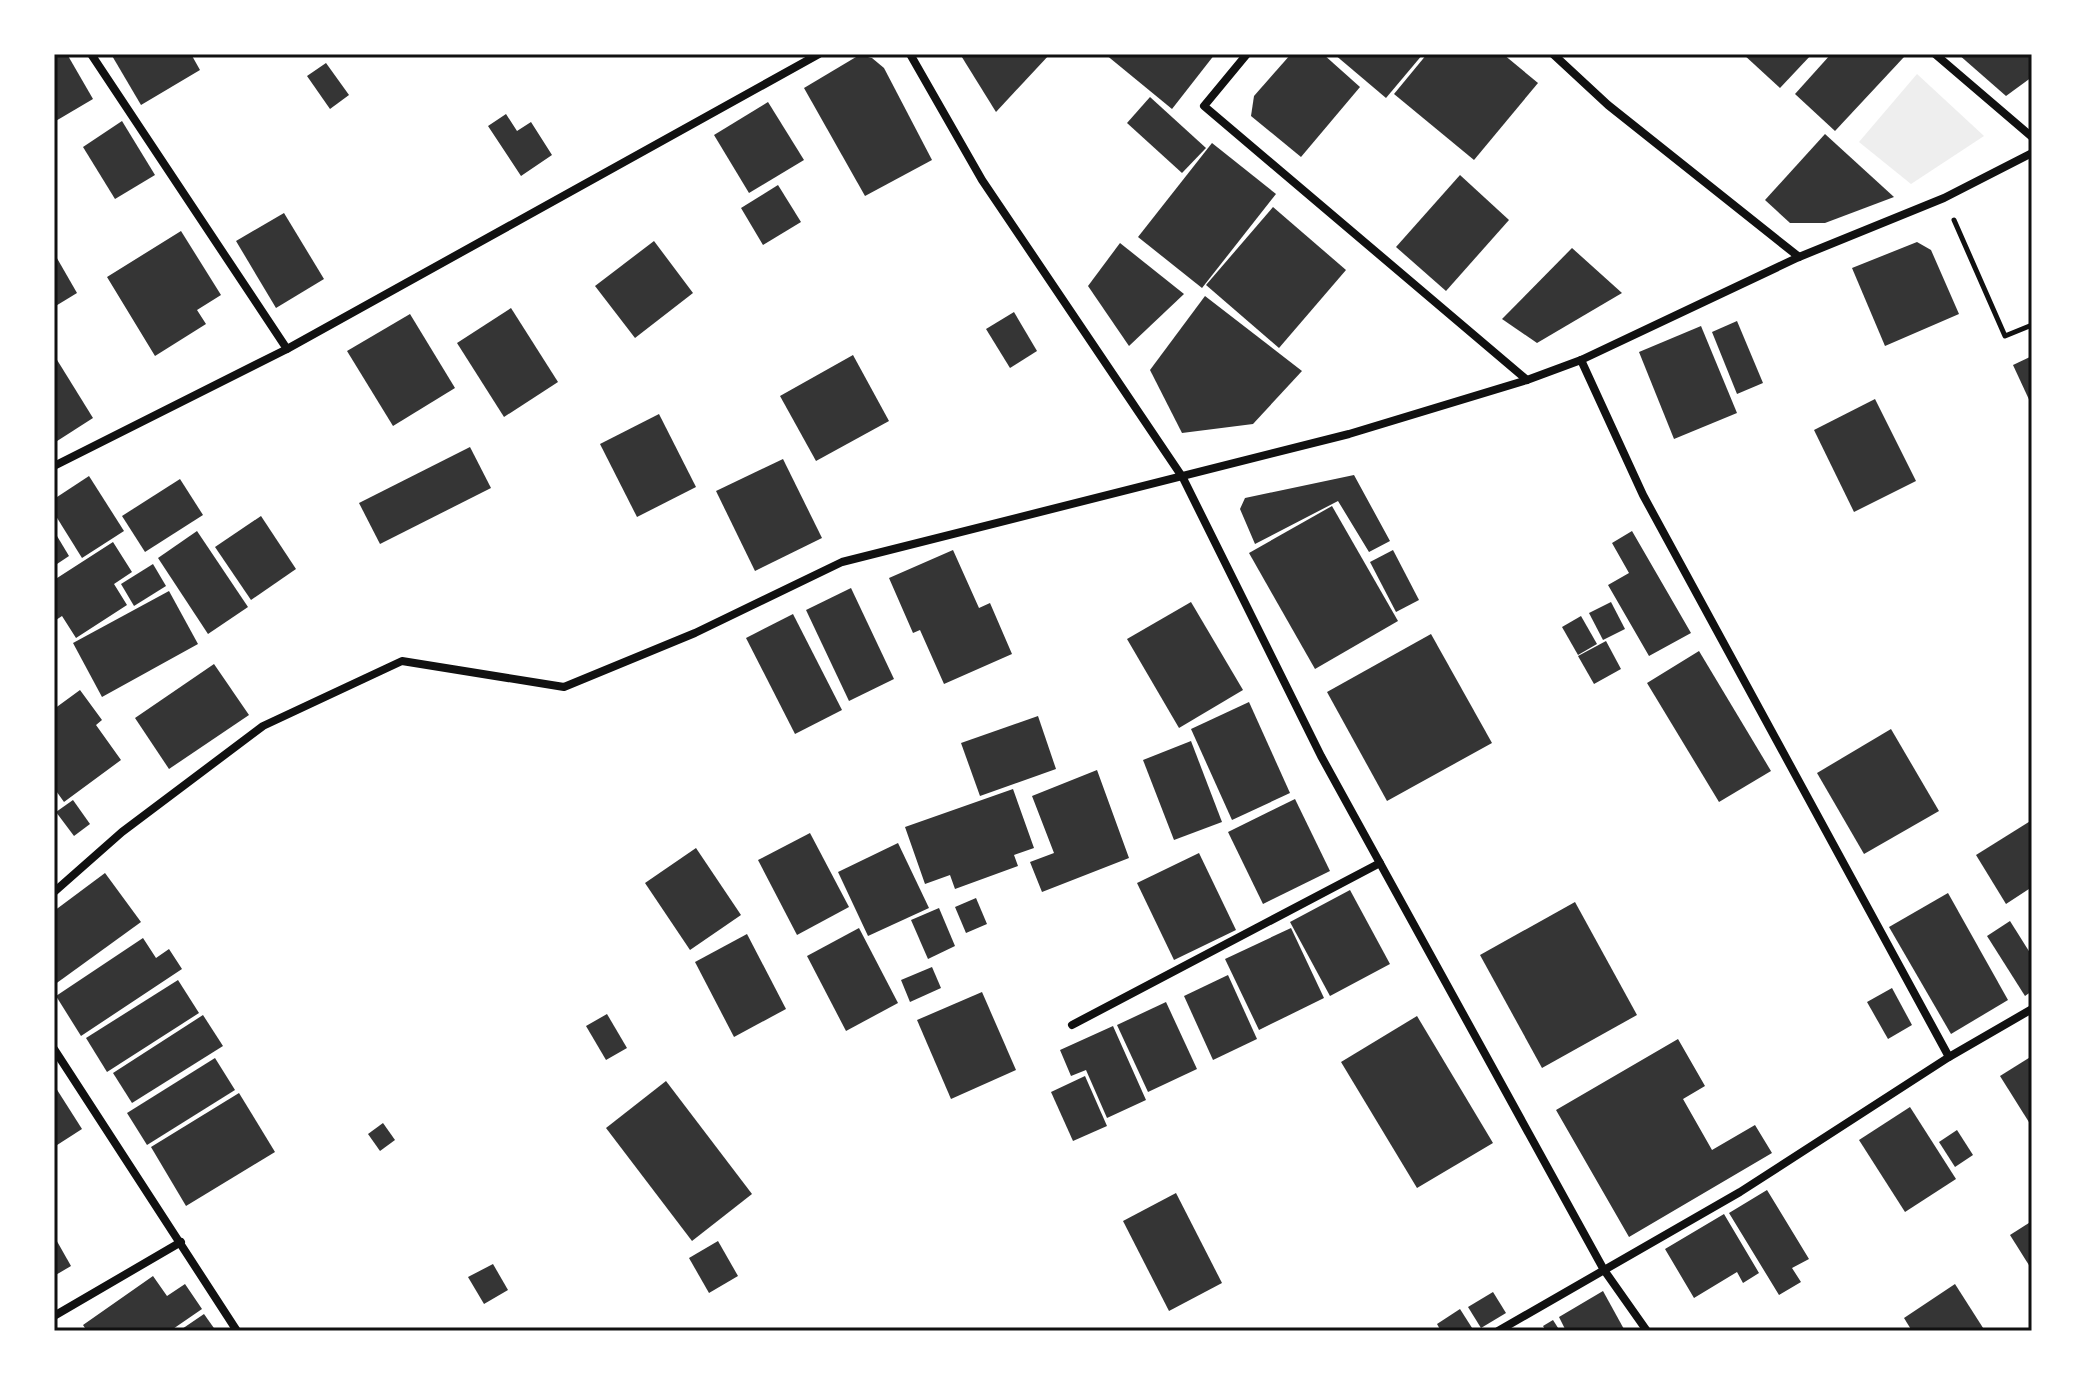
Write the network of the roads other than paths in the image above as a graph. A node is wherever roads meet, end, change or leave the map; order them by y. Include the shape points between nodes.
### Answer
1 (91, 54) edge
2 (819, 54) edge
3 (910, 54) edge
4 (1247, 54) edge
5 (1553, 54) edge
6 (1935, 54) edge
7 (2032, 137) edge
8 (2032, 153) edge
9 (1799, 257) junction
10 (287, 349) junction
11 (1581, 360) junction
12 (1527, 380) junction
13 (54, 466) edge
14 (1183, 478) junction
15 (1380, 863) junction
16 (54, 892) edge
17 (2032, 1009) edge
18 (1072, 1025) dead end
19 (54, 1049) edge
20 (1949, 1057) junction
21 (181, 1242) junction
22 (1604, 1270) junction
23 (54, 1316) edge
24 (237, 1331) edge
25 (1498, 1331) edge
26 (1647, 1331) edge

1 - 10 street
2 - 10 street
3 - 14 street via 982,180
4 - 12 street via 1204,106
5 - 9 street via 1608,105
6 - 7 street
8 - 9 street via 1944,198
9 - 11 street
10 - 13 street
11 - 12 street
11 - 20 street via 1643,495
12 - 14 street
14 - 15 street
14 - 16 street via 842,562 695,633 564,687 402,661 263,726 122,832
15 - 18 street
15 - 22 street
17 - 20 street
19 - 21 street
20 - 22 street via 1740,1192
21 - 23 street
21 - 24 street
22 - 25 street
22 - 26 street

